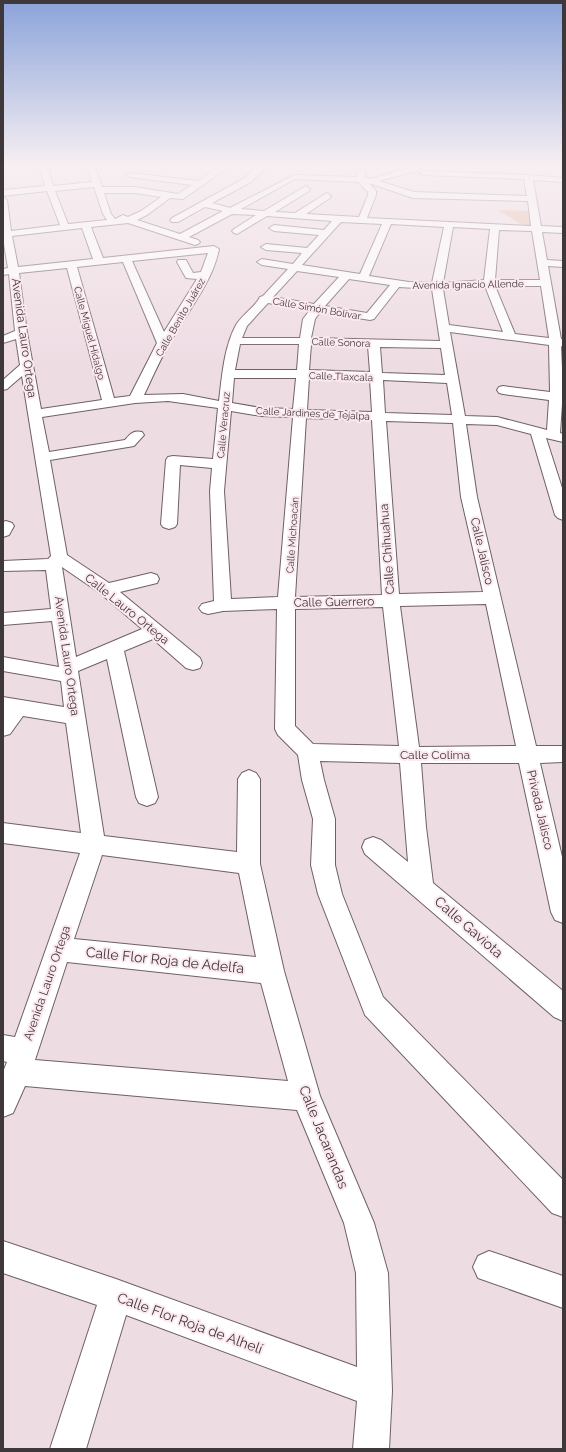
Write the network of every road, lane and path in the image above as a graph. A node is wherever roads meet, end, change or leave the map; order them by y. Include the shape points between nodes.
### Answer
1 (37, 232) edge
2 (88, 232) edge
3 (144, 232) edge
4 (165, 232) edge
5 (192, 232) edge
6 (313, 232) edge
7 (383, 232) edge
8 (451, 232) edge
9 (495, 232) edge
10 (537, 232) edge
11 (326, 233) joint
12 (6, 237) edge
13 (146, 237) dead end
14 (182, 237) junction
15 (266, 248) dead end
16 (214, 249) junction
17 (311, 251) junction
18 (126, 258) junction
19 (99, 261) junction
20 (182, 262) dead end
21 (262, 262) dead end
22 (542, 263) junction
23 (71, 264) junction
24 (563, 264) edge
25 (295, 268) junction
26 (9, 272) edge
27 (204, 275) junction
28 (346, 276) junction
29 (363, 278) junction
30 (489, 283) junction
31 (546, 283) junction
32 (396, 284) junction
33 (437, 286) junction
34 (264, 299) junction
35 (547, 299) junction
36 (563, 300) edge
37 (317, 308) junction
38 (443, 328) junction
39 (21, 333) junction
40 (510, 335) junction
41 (3, 340) edge
42 (234, 341) junction
43 (305, 341) junction
44 (374, 342) junction
45 (559, 342) edge
46 (163, 343) junction
47 (447, 345) junction
48 (27, 366) junction
49 (228, 374) junction
50 (304, 374) junction
51 (377, 377) junction
52 (453, 379) junction
53 (3, 386) edge
54 (559, 389) edge
55 (503, 390) dead end
56 (135, 399) junction
57 (109, 403) junction
58 (224, 406) junction
59 (35, 414) junction
60 (301, 414) junction
61 (378, 416) junction
62 (459, 420) junction
63 (538, 432) junction
64 (137, 435) dead end
65 (558, 437) edge
66 (42, 457) junction
67 (219, 464) junction
68 (563, 514) edge
69 (169, 524) dead end
70 (56, 560) junction
71 (3, 566) edge
72 (151, 579) dead end
73 (106, 589) junction
74 (493, 598) junction
75 (391, 600) junction
76 (286, 603) junction
77 (215, 607) joint
78 (60, 614) junction
79 (3, 620) edge
80 (155, 630) junction
81 (114, 648) junction
82 (193, 663) dead end
83 (3, 664) edge
84 (69, 671) junction
85 (11, 706) edge
86 (76, 717) junction
87 (3, 728) edge
88 (308, 752) junction
89 (527, 754) junction
90 (563, 754) edge
91 (410, 755) junction
92 (249, 779) dead end
93 (147, 797) dead end
94 (3, 833) edge
95 (94, 844) junction
96 (373, 847) dead end
97 (249, 864) junction
98 (422, 887) junction
99 (563, 912) edge
100 (58, 949) junction
101 (271, 971) junction
102 (563, 1008) edge
103 (14, 1057) edge
104 (306, 1097) junction
105 (3, 1103) edge
106 (563, 1202) edge
107 (3, 1257) edge
108 (489, 1267) dead end
109 (563, 1292) edge
110 (116, 1295) junction
111 (375, 1391) junction
112 (68, 1449) edge
113 (371, 1449) edge

1 - 12 street
2 - 19 street
3 - 13 street
4 - 14 street
5 - 14 street
6 - 11 street
7 - 29 street
8 - 33 street
9 - 30 street
10 - 22 street
11 - 17 street, Calle Veracruz
12 - 26 street, Avenida Lauro Ortega
14 - 16 street
15 - 17 street
16 - 18 street via 153,252
16 - 27 street, Calle Benito Juárez
17 - 25 street, Calle Veracruz
18 - 19 street
18 - 46 street
19 - 23 street
20 - 27 street via 190,276
21 - 25 street, Avenida Ignacio Allende
22 - 24 street
22 - 31 street
23 - 26 street
23 - 57 street, Calle Miguel Hidalgo
25 - 28 street, Avenida Ignacio Allende
25 - 34 street, Calle Veracruz
26 - 39 street, Avenida Lauro Ortega
27 - 46 street, Calle Benito Juárez
28 - 29 street, Avenida Ignacio Allende
28 - 37 street, Calle Michoacán
29 - 32 street, Avenida Ignacio Allende
30 - 31 street, Avenida Ignacio Allende
30 - 33 street, Avenida Ignacio Allende
30 - 40 street
31 - 35 street
32 - 33 street, Avenida Ignacio Allende
32 - 37 street, Calle Simón Bolívar via 370,317
33 - 38 street, Calle Jalisco
34 - 37 street, Calle Simón Bolívar
34 - 42 street, Calle Veracruz via 242,325
35 - 36 street
35 - 45 street
37 - 43 street, Calle Michoacán via 309,319
38 - 40 street
38 - 47 street, Calle Jalisco
39 - 41 street
39 - 48 street, Avenida Lauro Ortega
40 - 45 street
42 - 43 street, Calle Sonora
42 - 49 street, Calle Veracruz
43 - 44 street, Calle Sonora
43 - 50 street, Calle Michoacán
44 - 47 street, Calle Sonora
44 - 51 street, Calle Chihuahua
45 - 54 street
46 - 56 street, Calle Benito Juárez
47 - 52 street, Calle Jalisco
48 - 53 street
48 - 59 street, Avenida Lauro Ortega
49 - 50 street, Calle Tlaxcala
49 - 58 street, Calle Veracruz
50 - 51 street, Calle Tlaxcala
50 - 60 street, Calle Michoacán
51 - 52 street, Calle Tlaxcala
51 - 61 street, Calle Chihuahua
52 - 62 street, Calle Jalisco
54 - 55 street
54 - 65 street
56 - 57 street, Calle Jardines de Tejalpa
56 - 58 street, Calle Jardines de Tejalpa via 183,398
57 - 59 street, Calle Jardines de Tejalpa
58 - 60 street, Calle Jardines de Tejalpa via 261,412
58 - 67 street, Calle Veracruz
59 - 66 street, Avenida Lauro Ortega
60 - 61 street, Calle Jardines de Tejalpa
60 - 76 street, Calle Michoacán
61 - 62 street, Calle Jardines de Tejalpa
61 - 75 street, Calle Chihuahua
62 - 63 street, Calle Jardines de Tejalpa via 497,421
62 - 74 street, Calle Jalisco via 469,497
63 - 65 street, Calle Jardines de Tejalpa
63 - 68 street
64 - 66 street via 129,443
66 - 70 street, Avenida Lauro Ortega
67 - 69 street via 173,460
67 - 77 street, Calle Veracruz
70 - 71 street
70 - 73 street, Calle Lauro Ortega
70 - 78 street, Avenida Lauro Ortega
72 - 73 street
73 - 80 street, Calle Lauro Ortega
74 - 75 street, Calle Guerrero
74 - 89 street, Calle Jalisco
75 - 76 street, Calle Guerrero
75 - 91 street, Calle Chihuahua
76 - 77 street, Calle Guerrero
76 - 88 street, Calle Michoacán via 285,729
78 - 79 street
78 - 84 street, Avenida Lauro Ortega
80 - 81 street
80 - 82 street, Calle Lauro Ortega
81 - 84 street
81 - 93 street
83 - 84 street
84 - 86 street, Avenida Lauro Ortega
85 - 86 street
85 - 87 street
86 - 95 street, Avenida Lauro Ortega
88 - 91 street, Calle Colima
88 - 106 street via 324,819 323,865 330,894 374,1006
89 - 90 street, Calle Colima
89 - 91 street, Calle Colima
89 - 99 street, Privada Jalisco
91 - 98 street, Calle Chihuahua
92 - 97 street, Calle Jacarandas
94 - 95 street
95 - 97 street
95 - 100 street, Avenida Lauro Ortega
96 - 98 street, Calle Gaviota
97 - 101 street, Calle Jacarandas
98 - 102 street, Calle Gaviota
100 - 101 street, Calle Flor Roja de Adelfa
100 - 103 street, Avenida Lauro Ortega
101 - 104 street, Calle Jacarandas
103 - 104 street
103 - 105 street, Avenida Lauro Ortega
104 - 111 street, Calle Jacarandas via 359,1223 372,1273
107 - 110 street, Calle Flor Roja de Alhelí
108 - 109 street
110 - 111 street, Calle Flor Roja de Alhelí
110 - 112 street
111 - 113 street, Calle Jacarandas

